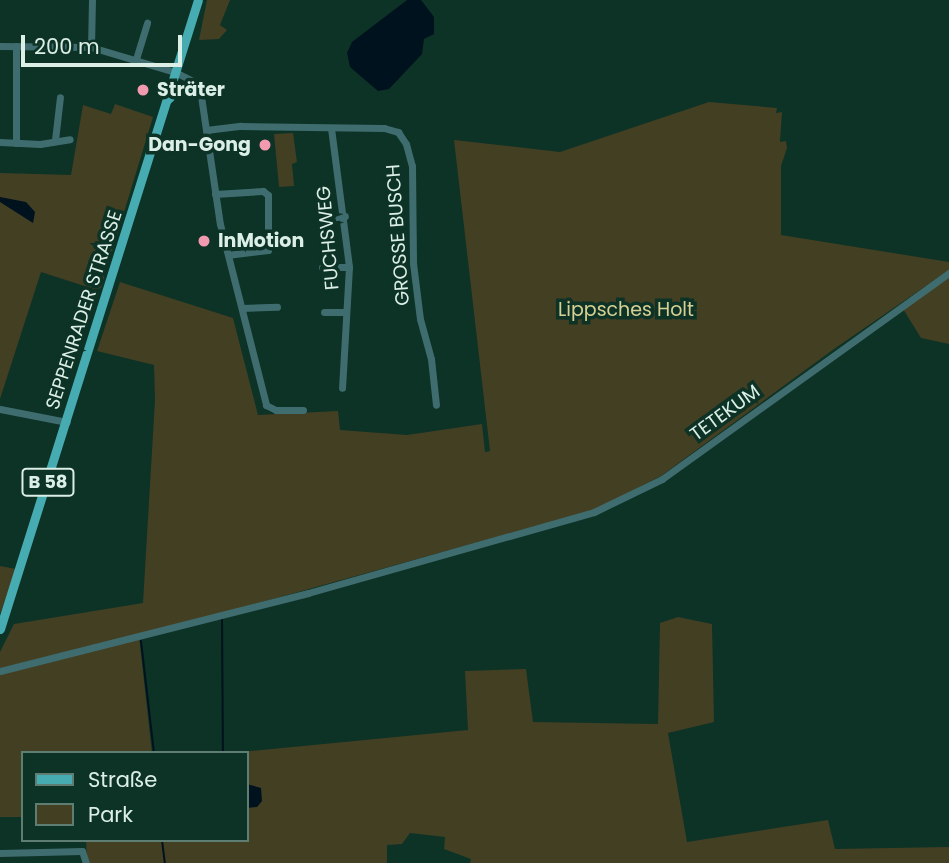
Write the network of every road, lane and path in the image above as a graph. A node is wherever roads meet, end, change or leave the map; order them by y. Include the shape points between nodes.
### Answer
1 (92, 0) edge
2 (198, 0) edge
3 (147, 23) dead end
4 (0, 46) edge
5 (16, 46) junction
6 (91, 47) junction
7 (136, 59) junction
8 (175, 72) junction
9 (198, 86) junction
10 (60, 97) dead end
11 (167, 100) junction
12 (331, 128) junction
13 (206, 130) junction
14 (70, 139) dead end
15 (55, 140) junction
16 (0, 142) edge
17 (16, 143) junction
18 (215, 194) junction
19 (345, 216) junction
20 (322, 227) dead end
21 (229, 255) junction
22 (323, 267) dead end
23 (349, 267) junction
24 (949, 273) edge
25 (277, 307) dead end
26 (242, 308) junction
27 (324, 312) dead end
28 (346, 312) junction
29 (342, 388) dead end
30 (436, 405) dead end
31 (0, 409) edge
32 (303, 410) dead end
33 (67, 422) junction
34 (0, 629) edge
35 (0, 671) edge
36 (0, 853) edge
37 (86, 863) edge

1 - 6 street
2 - 8 main road, SEPPENRADER STRASSE / B 58
3 - 7 street
4 - 5 street
5 - 6 street
5 - 17 street
6 - 7 street
7 - 8 street
8 - 9 street
8 - 11 main road, SEPPENRADER STRASSE / B 58
9 - 11 main road via 182,86
9 - 13 street
10 - 15 street
11 - 33 main road, SEPPENRADER STRASSE / B 58
12 - 13 street, GROSSE BUSCH
12 - 19 street, FUCHSWEG
12 - 30 street, GROSSE BUSCH via 384,128 398,132 407,144 412,166 412,263
13 - 18 street
14 - 15 street
15 - 17 street
16 - 17 street
18 - 21 street
18 - 21 street via 263,191 268,195 268,250
19 - 20 street via 321,219
19 - 23 street, FUCHSWEG
21 - 26 street
22 - 23 street
23 - 28 street, FUCHSWEG
24 - 35 street, TETEKUM via 662,479 594,512 308,593
25 - 26 street
26 - 32 street via 266,405 276,410
27 - 28 street
28 - 29 street, FUCHSWEG
31 - 33 street
33 - 34 main road, SEPPENRADER STRASSE / B 58
36 - 37 street via 82,851

